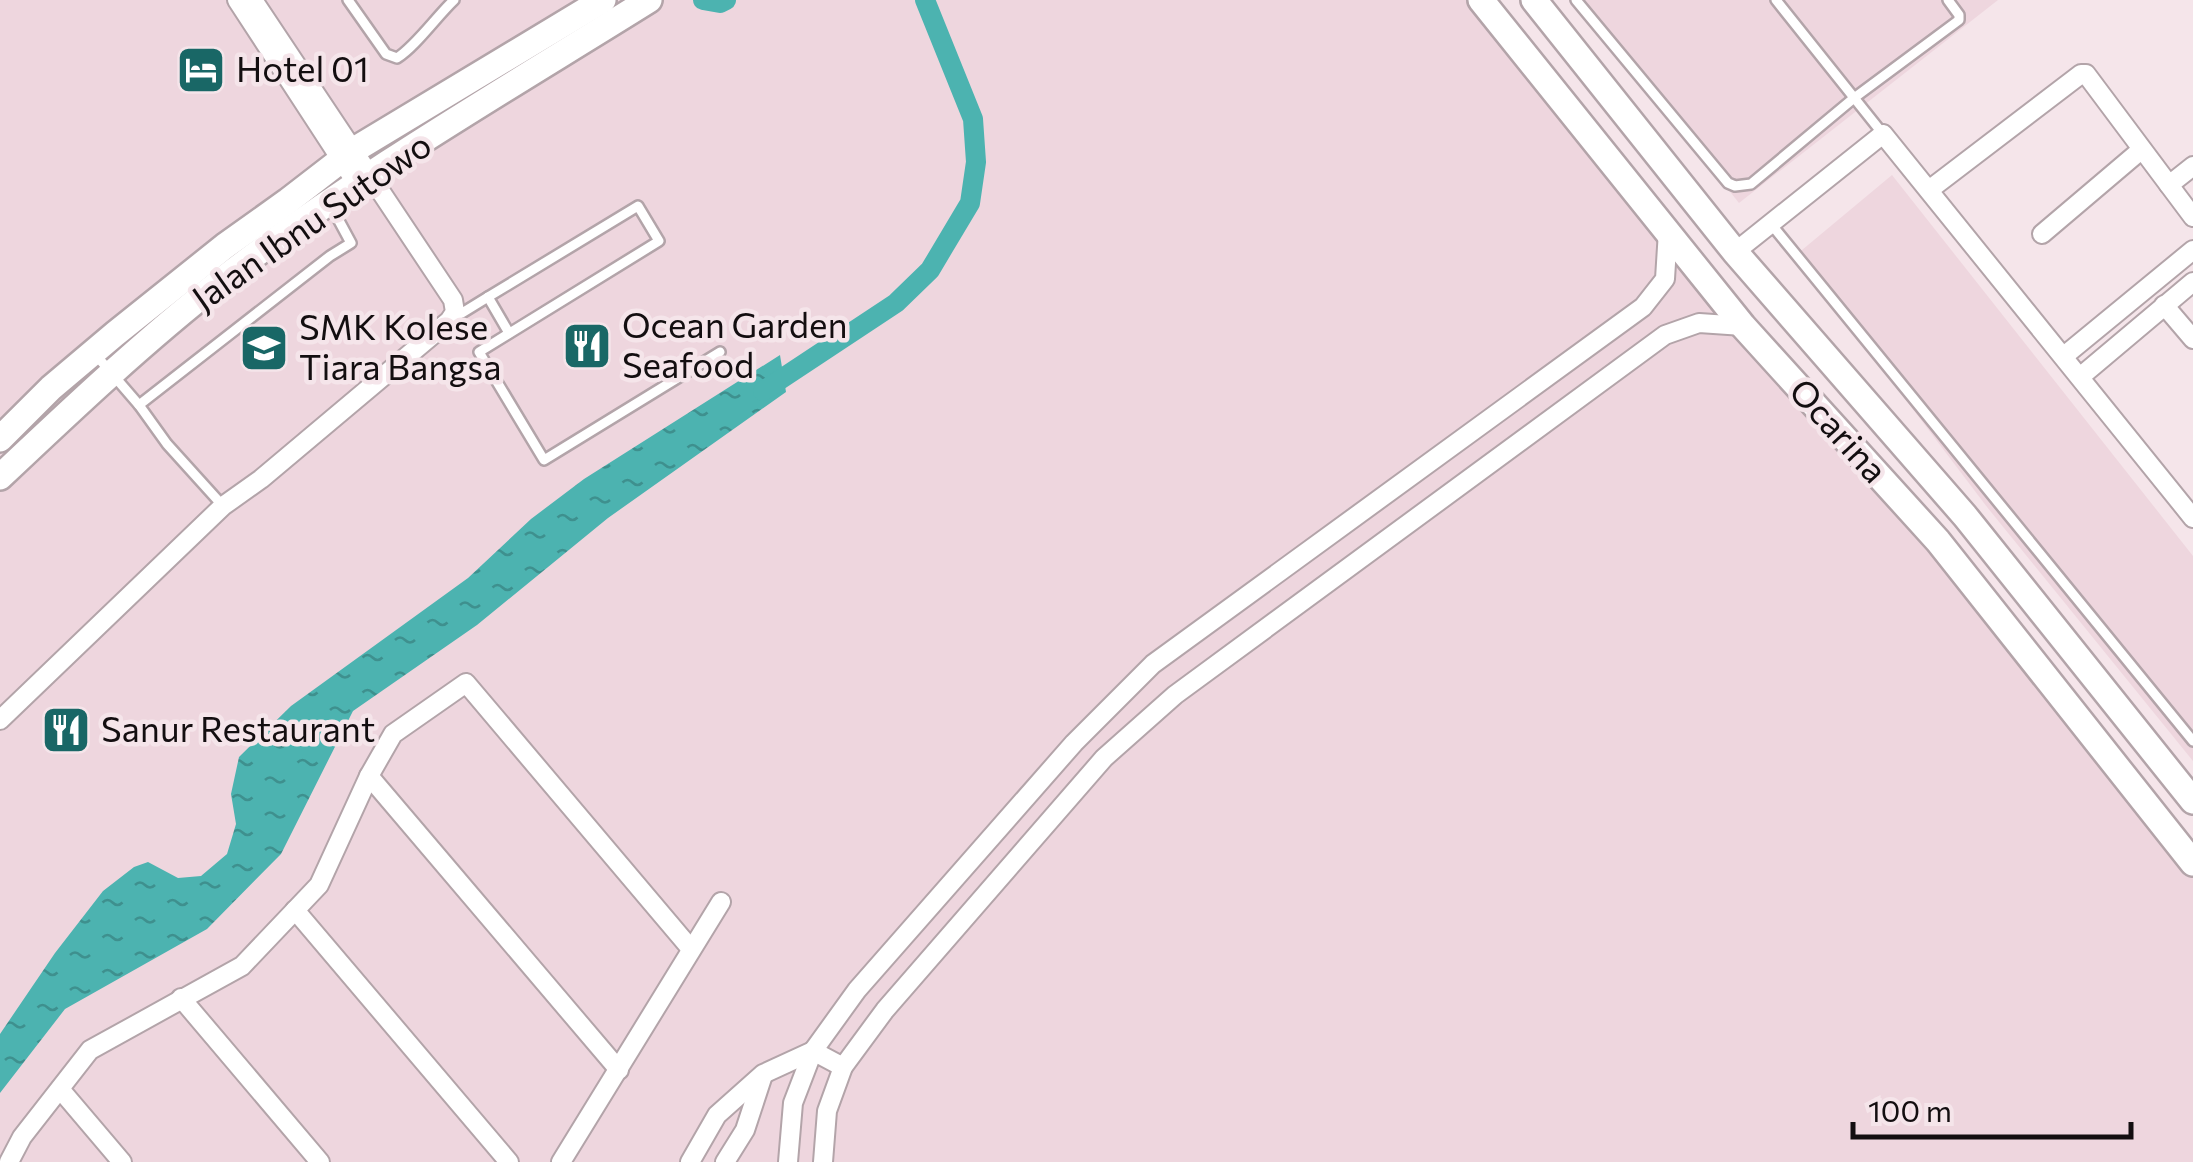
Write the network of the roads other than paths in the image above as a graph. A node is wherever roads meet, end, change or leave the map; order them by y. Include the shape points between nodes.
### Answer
1 (237, 0) edge
2 (253, 0) edge
3 (348, 0) edge
4 (454, 0) edge
5 (603, 0) edge
6 (649, 0) edge
7 (1481, 0) edge
8 (1534, 0) edge
9 (1576, 0) edge
10 (1776, 0) edge
11 (1948, 0) edge
12 (1854, 98) junction
13 (1883, 134) junction
14 (2141, 150) junction
15 (348, 155) junction
16 (2193, 166) edge
17 (364, 179) junction
18 (2169, 185) junction
19 (1929, 190) junction
20 (330, 203) junction
21 (2193, 218) edge
22 (1770, 223) junction
23 (1668, 231) junction
24 (2042, 234) dead end
25 (2193, 250) edge
26 (1735, 252) junction
27 (2193, 282) edge
28 (488, 298) junction
29 (2164, 305) junction
30 (455, 312) junction
31 (1743, 326) junction
32 (509, 333) junction
33 (2193, 340) edge
34 (94, 352) junction
35 (720, 352) dead end
36 (2064, 356) junction
37 (110, 373) junction
38 (2080, 377) junction
39 (139, 405) junction
40 (0, 439) edge
41 (0, 477) edge
42 (223, 506) junction
43 (1965, 516) junction
44 (2193, 518) edge
45 (1938, 541) junction
46 (0, 720) edge
47 (2193, 741) edge
48 (369, 776) junction
49 (2193, 801) edge
50 (990, 838) junction
51 (1015, 860) junction
52 (2193, 864) edge
53 (720, 902) dead end
54 (295, 910) junction
55 (691, 949) junction
56 (182, 998) junction
57 (813, 1050) junction
58 (844, 1067) junction
59 (619, 1070) junction
60 (763, 1074) junction
61 (60, 1089) junction
62 (8, 1162) edge
63 (122, 1162) edge
64 (320, 1162) edge
65 (509, 1162) edge
66 (561, 1162) edge
67 (690, 1162) edge
68 (725, 1162) edge
69 (788, 1162) edge
70 (824, 1162) edge

1 - 15 street
2 - 15 street
3 - 4 lane via 386,54 397,58
5 - 15 main road, Jalan Ibnu Sutowo
6 - 17 main road, Jalan Ibnu Sutowo
7 - 23 main road, Ocarina
8 - 26 main road, Ocarina
9 - 12 lane via 1735,186 1750,184
10 - 12 lane
11 - 12 lane via 1959,20
12 - 13 lane
13 - 19 street
13 - 22 street
14 - 18 street
14 - 19 street via 2083,74
14 - 24 street
15 - 17 street
15 - 34 main road, Jalan Ibnu Sutowo
16 - 18 street
17 - 20 main road, Jalan Ibnu Sutowo
17 - 30 street via 453,300
18 - 21 street
19 - 36 street
20 - 37 main road, Jalan Ibnu Sutowo via 222,280
20 - 39 lane via 351,243
22 - 26 street
22 - 47 lane
23 - 31 main road, Ocarina
23 - 50 street via 1666,279 1644,306 1153,664
25 - 36 street
26 - 43 main road, Ocarina
27 - 29 street
28 - 30 lane
28 - 32 lane
28 - 32 lane via 638,206 659,241
29 - 33 street
29 - 38 street
30 - 42 street
31 - 45 main road, Ocarina
31 - 51 street via 1699,323 1665,335 1175,695 1104,758
32 - 35 lane via 479,352 544,460
34 - 37 lane
34 - 40 main road, Jalan Ibnu Sutowo
36 - 38 street
37 - 39 lane
37 - 41 main road, Jalan Ibnu Sutowo
38 - 44 street
39 - 42 lane
42 - 46 street
43 - 45 main road
43 - 49 main road, Ocarina
45 - 52 main road, Ocarina
48 - 54 street via 319,885
48 - 55 street via 393,734 466,684
48 - 59 street
50 - 51 street
50 - 57 street via 856,990
51 - 58 street via 884,1010
53 - 55 street
54 - 56 street via 242,966
54 - 65 street
55 - 59 street
56 - 61 street via 90,1050
56 - 64 street
57 - 58 street
57 - 60 street
57 - 69 street via 793,1103
58 - 70 street via 827,1111
59 - 66 street
60 - 67 street via 718,1115
60 - 68 street via 745,1130
61 - 62 street
61 - 63 street

